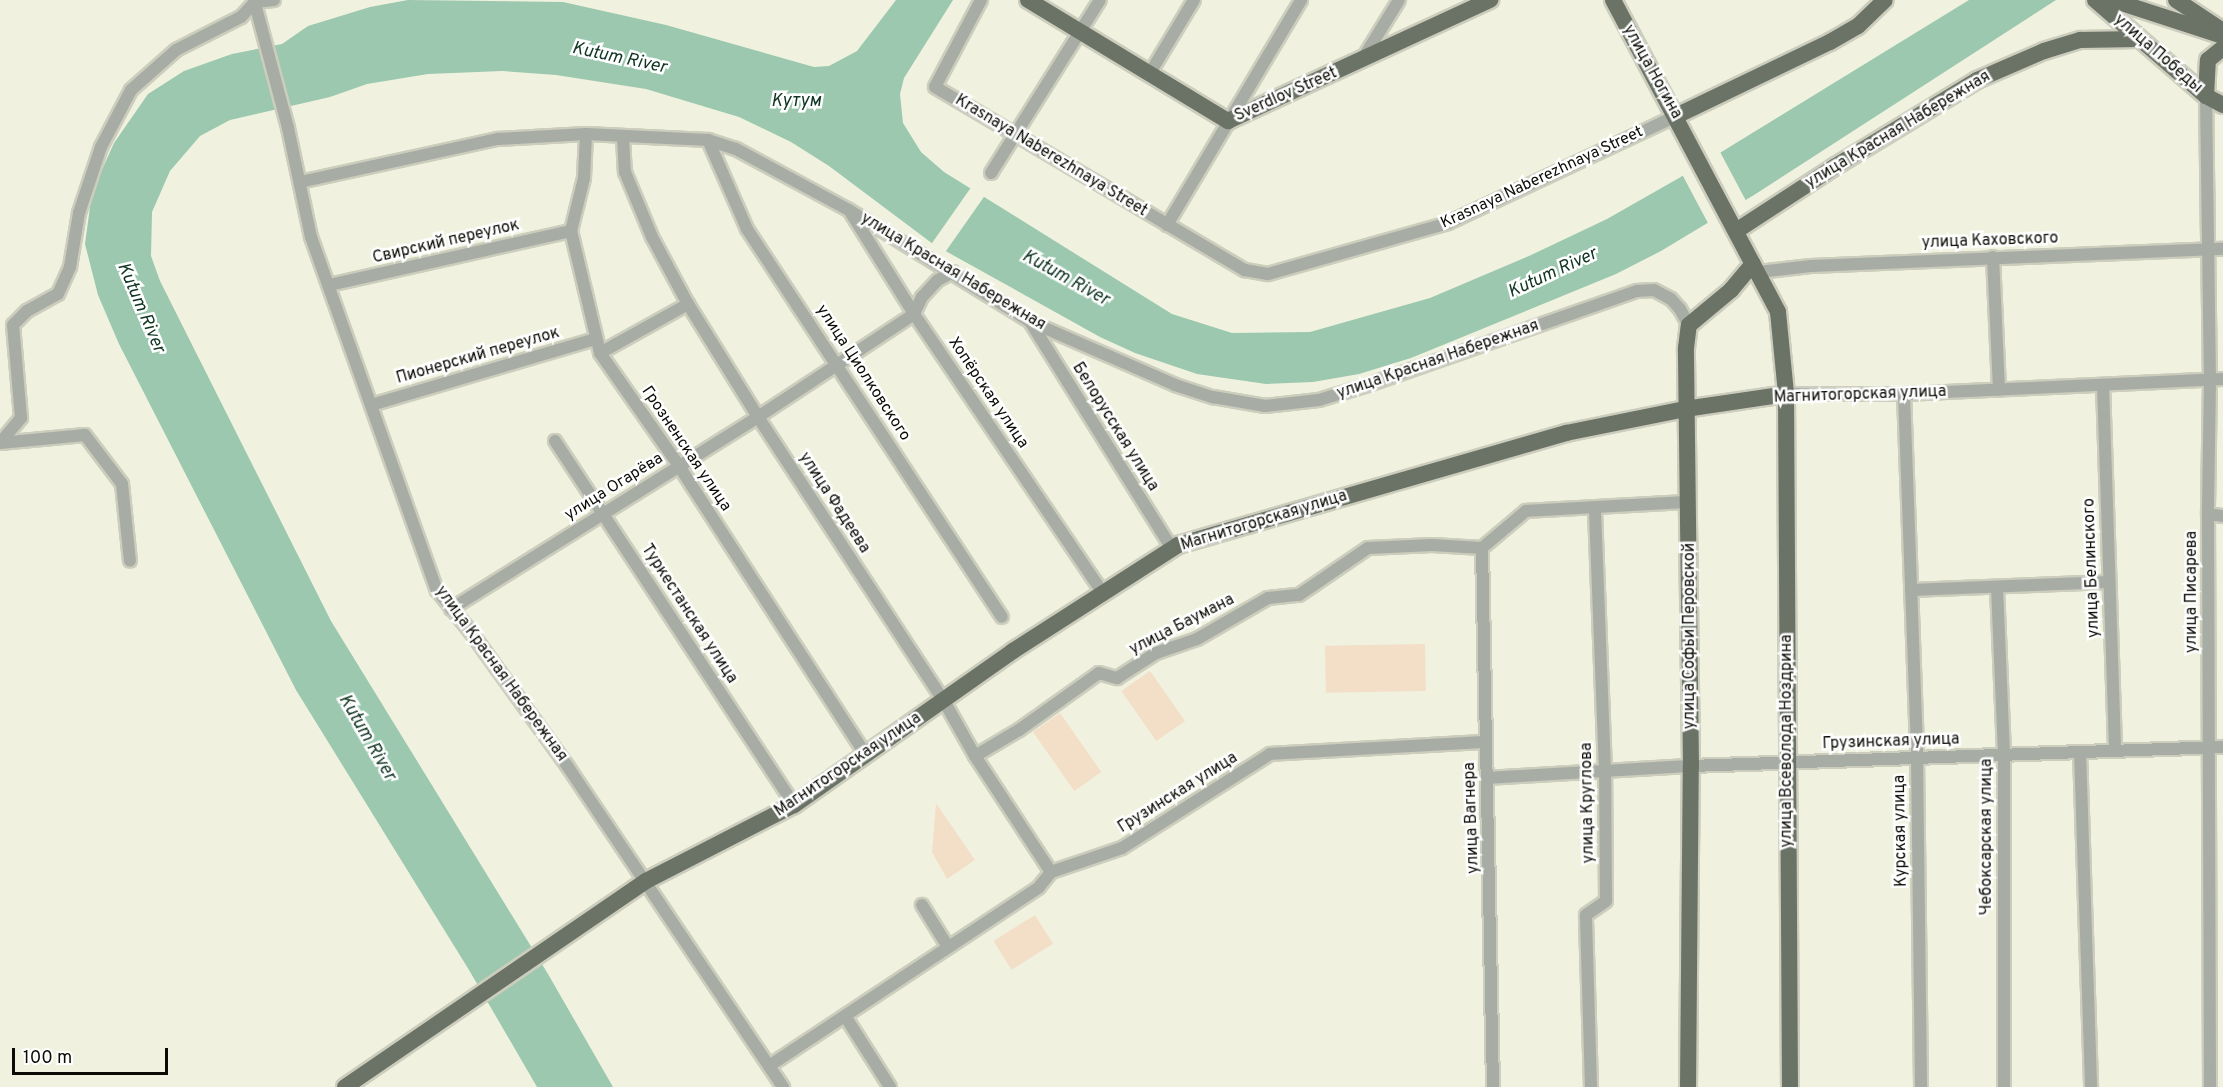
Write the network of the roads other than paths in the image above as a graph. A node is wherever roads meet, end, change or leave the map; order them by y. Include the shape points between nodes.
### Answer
1 (274, 0) edge
2 (981, 0) edge
3 (1028, 0) edge
4 (1100, 0) edge
5 (1194, 0) edge
6 (1301, 0) edge
7 (1400, 0) edge
8 (1490, 0) edge
9 (1613, 0) edge
10 (1884, 0) edge
11 (2095, 0) edge
12 (2112, 0) edge
13 (2176, 0) edge
14 (255, 1) edge
15 (2223, 31) edge
16 (1082, 32) junction
17 (2223, 36) edge
18 (2138, 39) junction
19 (2223, 48) edge
20 (1362, 60) junction
21 (1150, 73) junction
22 (2206, 96) junction
23 (2223, 105) edge
24 (1677, 116) junction
25 (1228, 121) junction
26 (586, 134) junction
27 (1014, 136) junction
28 (623, 137) junction
29 (708, 140) junction
30 (991, 173) dead end
31 (300, 182) junction
32 (849, 210) junction
33 (1733, 224) junction
34 (1167, 225) junction
35 (571, 231) junction
36 (2223, 249) edge
37 (2208, 250) junction
38 (1993, 257) junction
39 (1756, 268) junction
40 (953, 272) junction
41 (329, 285) junction
42 (688, 304) junction
43 (914, 314) junction
44 (1030, 322) junction
45 (1689, 325) junction
46 (595, 339) junction
47 (600, 353) junction
48 (838, 364) junction
49 (2210, 380) junction
50 (2223, 380) edge
51 (2103, 385) junction
52 (1999, 390) junction
53 (1786, 394) junction
54 (1904, 394) junction
55 (371, 405) junction
56 (1685, 409) junction
57 (758, 417) junction
58 (555, 441) dead end
59 (0, 443) edge
60 (679, 466) junction
61 (1689, 502) junction
62 (1595, 508) junction
63 (604, 513) junction
64 (2208, 514) junction
65 (2223, 516) edge
66 (1482, 548) junction
67 (1172, 549) junction
68 (130, 561) dead end
69 (2109, 582) junction
70 (1997, 587) junction
71 (1911, 590) junction
72 (1103, 592) junction
73 (451, 609) junction
74 (1002, 617) dead end
75 (944, 701) junction
76 (1486, 742) junction
77 (2223, 747) edge
78 (2209, 748) junction
79 (2115, 751) junction
80 (2080, 752) junction
81 (865, 753) junction
82 (2004, 754) junction
83 (975, 756) junction
84 (1917, 758) junction
85 (1786, 762) junction
86 (1691, 766) junction
87 (1605, 771) junction
88 (1488, 777) junction
89 (794, 805) junction
90 (1052, 872) junction
91 (646, 881) junction
92 (922, 905) dead end
93 (948, 947) junction
94 (845, 1016) junction
95 (769, 1066) junction
96 (345, 1087) edge
97 (783, 1087) edge
98 (890, 1087) edge
99 (1493, 1087) edge
100 (1591, 1087) edge
101 (1688, 1087) edge
102 (1790, 1087) edge
103 (1921, 1087) edge
104 (2004, 1087) edge
105 (2091, 1087) edge
106 (2210, 1087) edge

1 - 14 street
2 - 27 street, Krasnaya Naberezhnaya Street via 934,87
3 - 16 main road, Sverdlov Street
4 - 16 street
5 - 21 street
6 - 25 street
7 - 20 street
8 - 20 main road, Sverdlov Street
9 - 24 main road, улица Ногина
10 - 24 main road, Krasnaya Naberezhnaya Street via 1858,26 1830,42
11 - 18 main road, улица Победы
12 - 17 main road, улица Победы
13 - 15 main road
14 - 31 street, улица Красная Набережная
14 - 59 street via 241,17 176,50 131,90 101,147 79,213 70,267 58,294 13,325 21,418
16 - 21 main road, Sverdlov Street
16 - 27 street
18 - 22 main road, улица Победы
18 - 33 main road, улица Красная Набережная via 2080,40 1977,80
19 - 22 main road via 2208,60
20 - 25 main road, Sverdlov Street
21 - 25 main road, Sverdlov Street
22 - 23 main road, улица Победы
22 - 37 street, улица Писарева
24 - 33 main road, улица Ногина
24 - 34 street, Krasnaya Naberezhnaya Street via 1448,224 1268,274 1245,270
25 - 34 street
26 - 28 street, улица Красная Набережная
26 - 31 street, улица Красная Набережная via 498,140
26 - 35 street, Грозненская улица via 584,178
27 - 30 street
27 - 34 street, Krasnaya Naberezhnaya Street
28 - 29 street, улица Красная Набережная
28 - 42 street, улица Фадеева via 625,172 652,237
29 - 32 street, улица Красная Набережная via 736,148
29 - 48 street, улица Циолковского via 747,229
31 - 41 street, улица Красная Набережная via 311,237
32 - 40 street, улица Красная Набережная
32 - 43 street, Хопёрская улица
33 - 39 main road
35 - 41 street, Свирский переулок
35 - 46 street, Грозненская улица
36 - 37 street, улица Каховского
37 - 38 street, улица Каховского
37 - 49 street, улица Писарева
38 - 39 street, улица Каховского
38 - 52 street
39 - 45 main road
39 - 53 main road, улица Всеволода Ноздрина via 1778,312
40 - 43 street via 938,280 922,297
40 - 44 street, улица Красная Набережная
41 - 55 street, улица Красная Набережная
42 - 47 street
42 - 57 street, улица Фадеева
43 - 48 street, улица Огарёва
43 - 72 street, Хопёрская улица
44 - 45 street, улица Красная Набережная via 1175,385 1213,398 1265,406 1319,400 1368,386 1637,291 1654,290 1671,299
44 - 67 street, Белорусская улица
45 - 56 main road, улица Софьи Перовской
46 - 47 street, Грозненская улица
46 - 55 street, Пионерский переулок
47 - 60 street, Грозненская улица
48 - 57 street, улица Огарёва
48 - 74 street, улица Циолковского
49 - 50 street, Магнитогорская улица
49 - 51 street, Магнитогорская улица
49 - 64 street, улица Писарева
51 - 52 street, Магнитогорская улица
51 - 69 street, улица Белинского
52 - 54 street, Магнитогорская улица
53 - 54 street, Магнитогорская улица
53 - 56 main road, Магнитогорская улица
53 - 85 main road, улица Всеволода Ноздрина
54 - 71 street, Курская улица
55 - 73 street, улица Красная Набережная via 437,590
56 - 61 main road, улица Софьи Перовской
56 - 67 main road, Магнитогорская улица via 1566,433
57 - 60 street, улица Огарёва
57 - 75 street, улица Фадеева
58 - 63 street, Туркестанская улица
59 - 68 street via 85,435 122,484
60 - 63 street, улица Огарёва
60 - 81 street, Грозненская улица
61 - 62 street
61 - 86 main road, улица Софьи Перовской
62 - 66 street via 1526,512
62 - 87 street, улица Круглова
63 - 73 street, улица Огарёва
63 - 89 street, Туркестанская улица
64 - 65 street
64 - 78 street, улица Писарева
66 - 76 street, улица Вагнера
66 - 83 street, улица Баумана via 1368,548 1299,595 1268,598 1197,639 1156,653 1117,678 1100,673
67 - 72 main road, Магнитогорская улица
69 - 70 street
69 - 79 street, улица Белинского
70 - 71 street
70 - 82 street, Чебоксарская улица
71 - 84 street, Курская улица
72 - 75 main road, Магнитогорская улица
73 - 91 street, улица Красная Набережная via 504,677
75 - 81 main road, Магнитогорская улица
75 - 83 street, улица Фадеева
76 - 88 street, улица Вагнера
76 - 90 street, Грузинская улица via 1270,754 1122,848
77 - 78 street, Грузинская улица
78 - 79 street, Грузинская улица
78 - 106 street, улица Писарева
79 - 80 street, Грузинская улица
80 - 82 street, Грузинская улица
80 - 105 street
81 - 89 main road, Магнитогорская улица
82 - 84 street, Грузинская улица
82 - 104 street, Чебоксарская улица
83 - 90 street, улица Фадеева
84 - 85 street, Грузинская улица
84 - 103 street, Курская улица
85 - 86 street, Грузинская улица
85 - 102 main road, улица Всеволода Ноздрина
86 - 87 street, Грузинская улица
86 - 101 main road, улица Софьи Перовской
87 - 88 street, Грузинская улица
87 - 100 street, улица Круглова via 1606,901 1586,915
88 - 99 street, улица Вагнера
89 - 91 main road, Магнитогорская улица
90 - 93 street, Грузинская улица via 1039,887
91 - 95 street, улица Красная Набережная
91 - 96 main road, Магнитогорская улица
92 - 93 street
93 - 94 street, Грузинская улица
94 - 95 street, Грузинская улица
94 - 98 street
95 - 97 street, улица Красная Набережная

